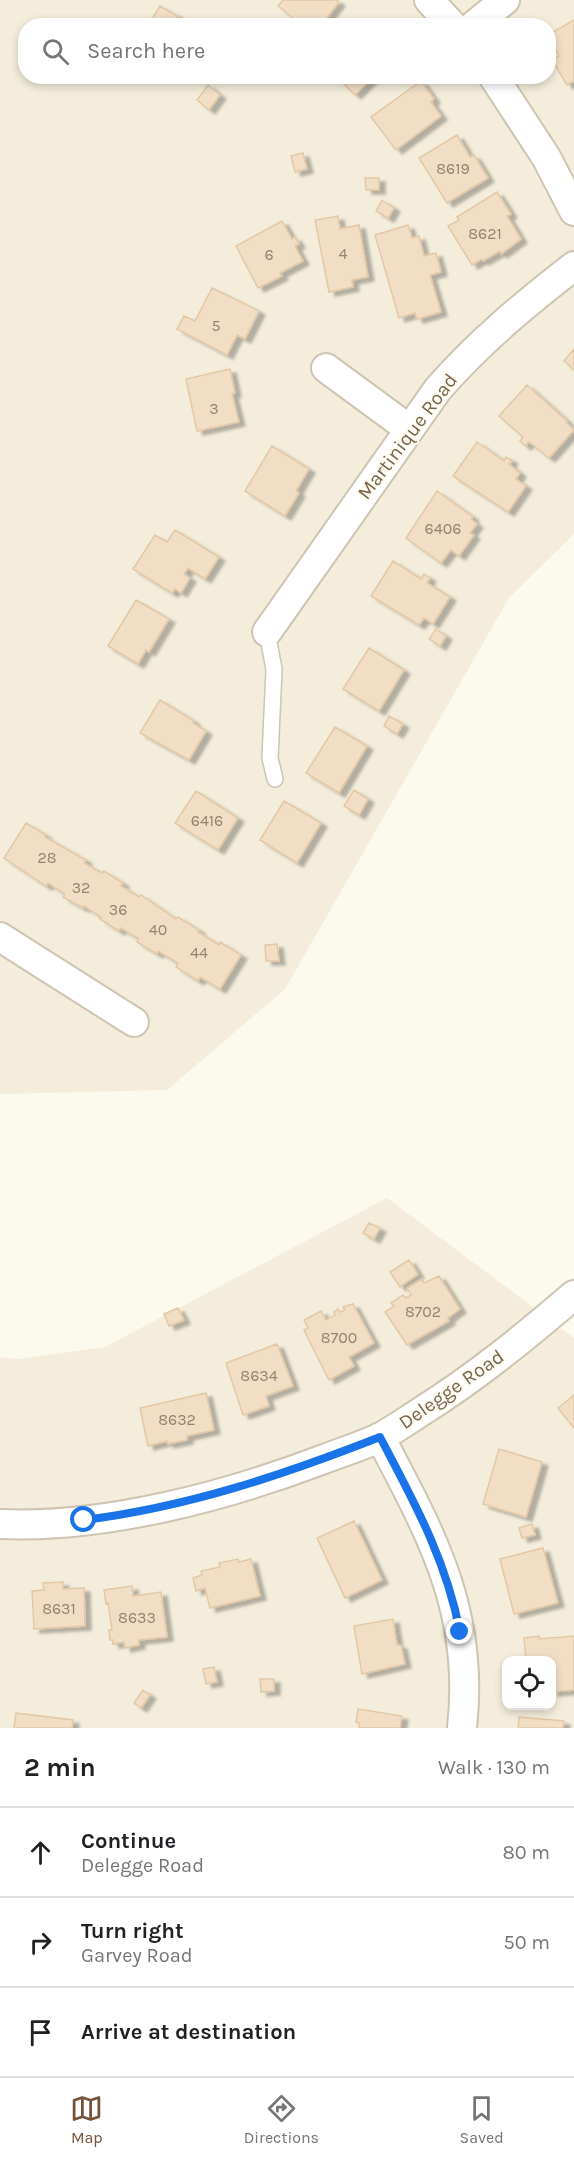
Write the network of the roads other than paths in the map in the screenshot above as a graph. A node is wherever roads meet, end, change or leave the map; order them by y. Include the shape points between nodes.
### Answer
1 (429, 0) edge
2 (505, 0) edge
3 (446, 18) edge
4 (483, 18) edge
5 (498, 84) edge
6 (574, 211) edge
7 (574, 266) edge
8 (326, 368) dead end
9 (408, 429) junction
10 (267, 632) joint
11 (275, 779) dead end
12 (0, 937) edge
13 (134, 1022) dead end
14 (574, 1295) edge
15 (380, 1437) junction
16 (0, 1524) edge
17 (462, 1728) edge

1 - 3 street
2 - 4 street
5 - 6 street via 546,157
7 - 9 street, Martinique Road via 465,358
8 - 9 street
9 - 10 street, Martinique Road
10 - 11 lane via 274,669 270,758
12 - 13 street
14 - 15 street, Delegge Road via 522,1340 450,1393
15 - 16 street, Delegge Road via 231,1490 131,1514
15 - 17 street via 440,1557 454,1600 465,1672

